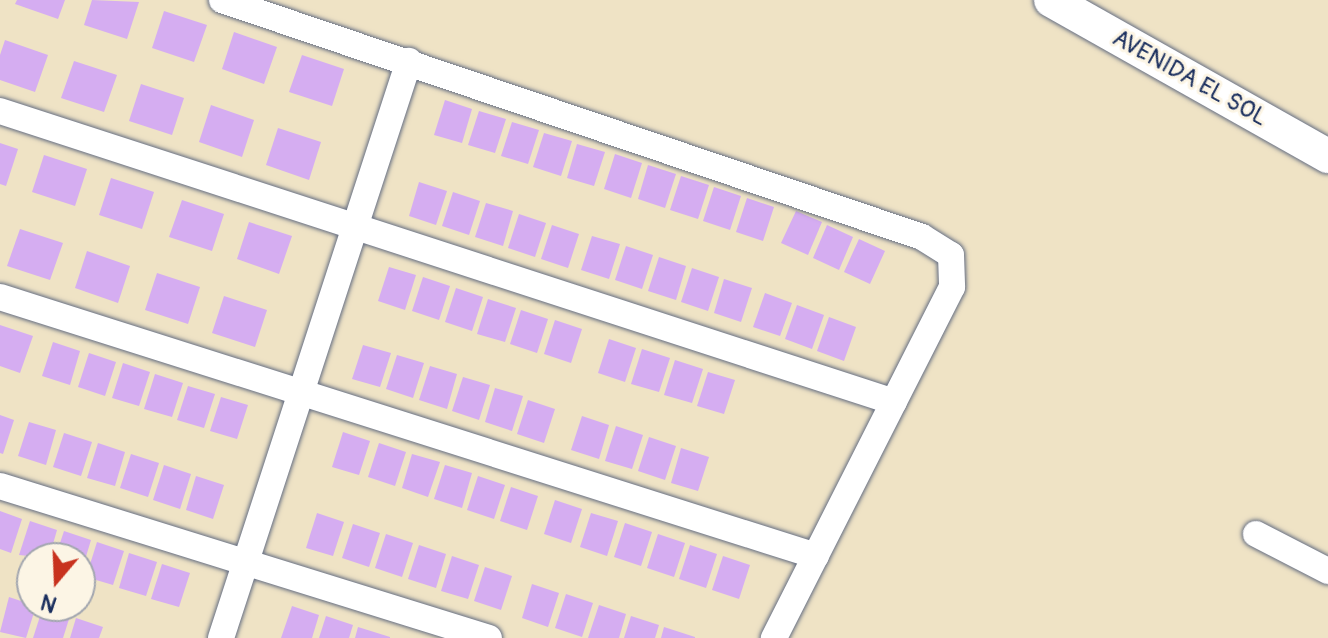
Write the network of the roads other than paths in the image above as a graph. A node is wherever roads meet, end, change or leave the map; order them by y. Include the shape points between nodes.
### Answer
1 (222, 0) edge
2 (1051, 0) edge
3 (409, 61) junction
4 (0, 111) edge
5 (1328, 156) edge
6 (355, 227) junction
7 (0, 297) edge
8 (300, 394) junction
9 (894, 402) junction
10 (0, 486) edge
11 (1256, 534) dead end
12 (816, 556) junction
13 (246, 563) junction
14 (1328, 571) edge
15 (221, 638) edge
16 (489, 638) edge
17 (774, 638) edge

1 - 3 street
2 - 5 street, AVENIDA EL SOL
3 - 6 street
3 - 9 street via 922,237 951,255 952,287
4 - 6 street
6 - 8 street
6 - 9 street
7 - 8 street
8 - 12 street
8 - 13 street
9 - 12 street
10 - 13 street
11 - 14 street
12 - 17 street
13 - 15 street
13 - 16 street

